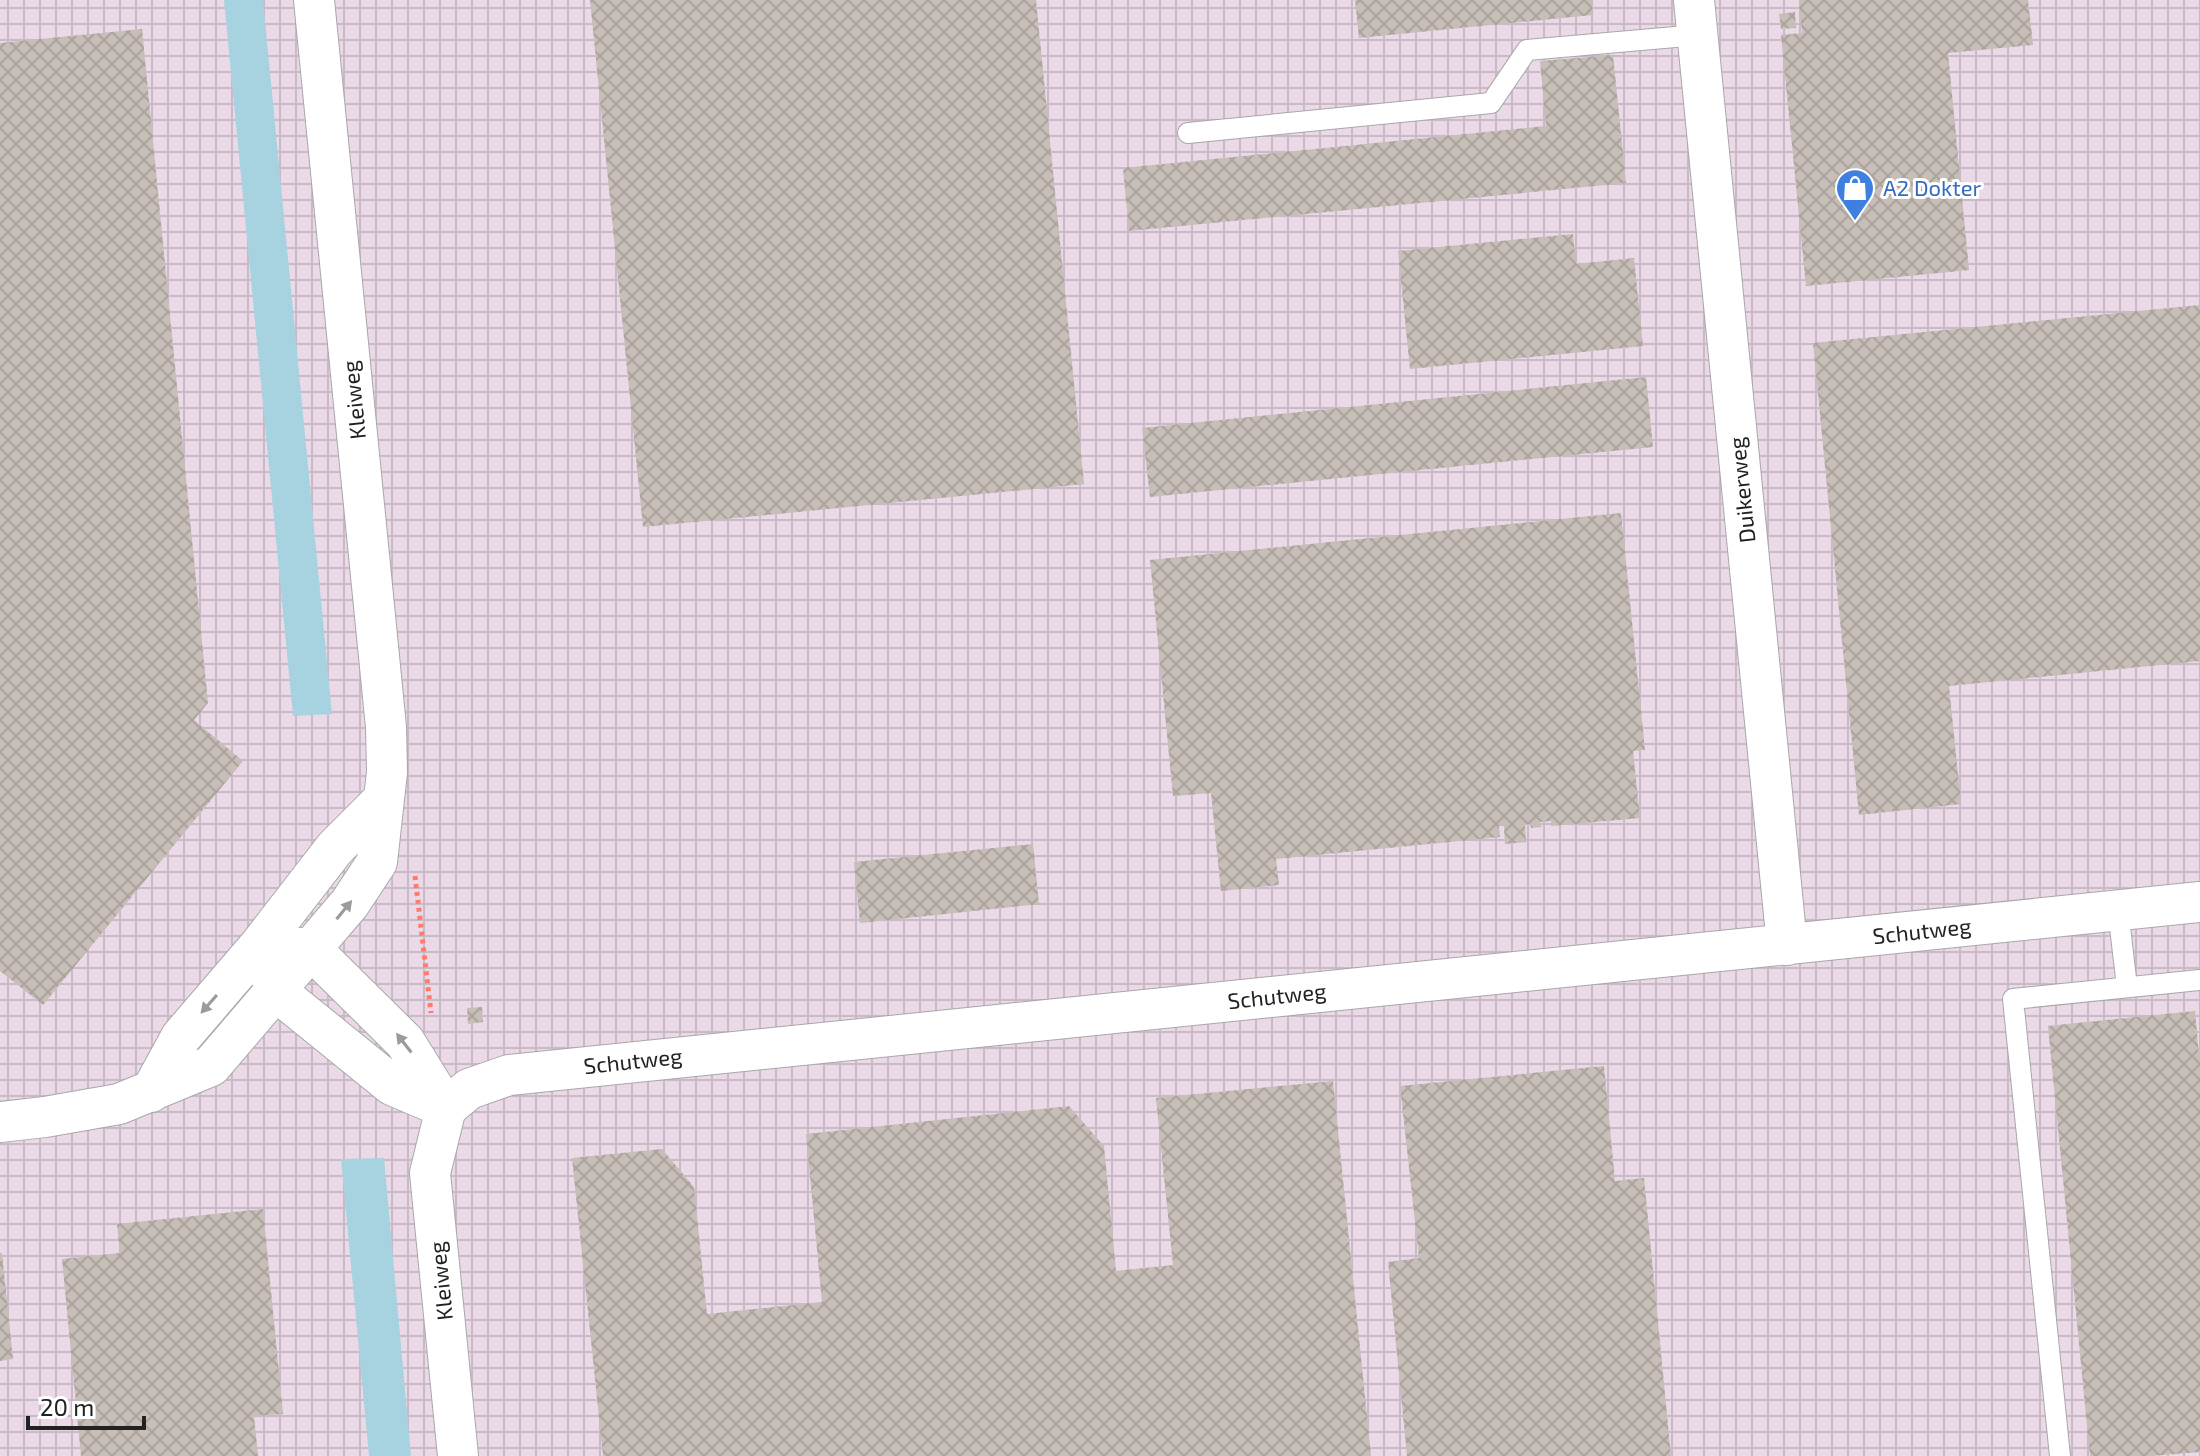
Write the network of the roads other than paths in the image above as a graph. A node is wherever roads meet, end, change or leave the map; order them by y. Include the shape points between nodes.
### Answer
1 (314, 0) edge
2 (1696, 17) edge
3 (1188, 133) dead end
4 (383, 800) junction
5 (2200, 902) edge
6 (2118, 910) junction
7 (260, 945) junction
8 (1787, 945) junction
9 (311, 949) junction
10 (2200, 980) edge
11 (2127, 987) junction
12 (276, 991) junction
13 (151, 1092) junction
14 (446, 1108) junction
15 (0, 1122) edge
16 (458, 1456) edge
17 (2060, 1456) edge

1 - 4 street, Kleiweg via 386,727
2 - 3 lane, Duikerweg via 1527,50 1491,103
2 - 8 street, Duikerweg
4 - 7 street via 335,848
9 -> 4 street, Kleiweg via 377,862
5 - 6 street, Schutweg
6 - 8 street, Schutweg
6 - 11 lane
7 - 9 street
7 - 12 street
7 -> 13 street via 181,1037
8 - 14 street, Schutweg via 509,1075 469,1089
9 - 12 street, Kleiweg
14 -> 9 street via 405,1042
10 - 11 lane
11 - 17 lane via 2013,999
12 - 13 street via 211,1066
12 - 14 street via 392,1085
13 - 15 street via 119,1104
14 - 16 street, Kleiweg via 430,1173

